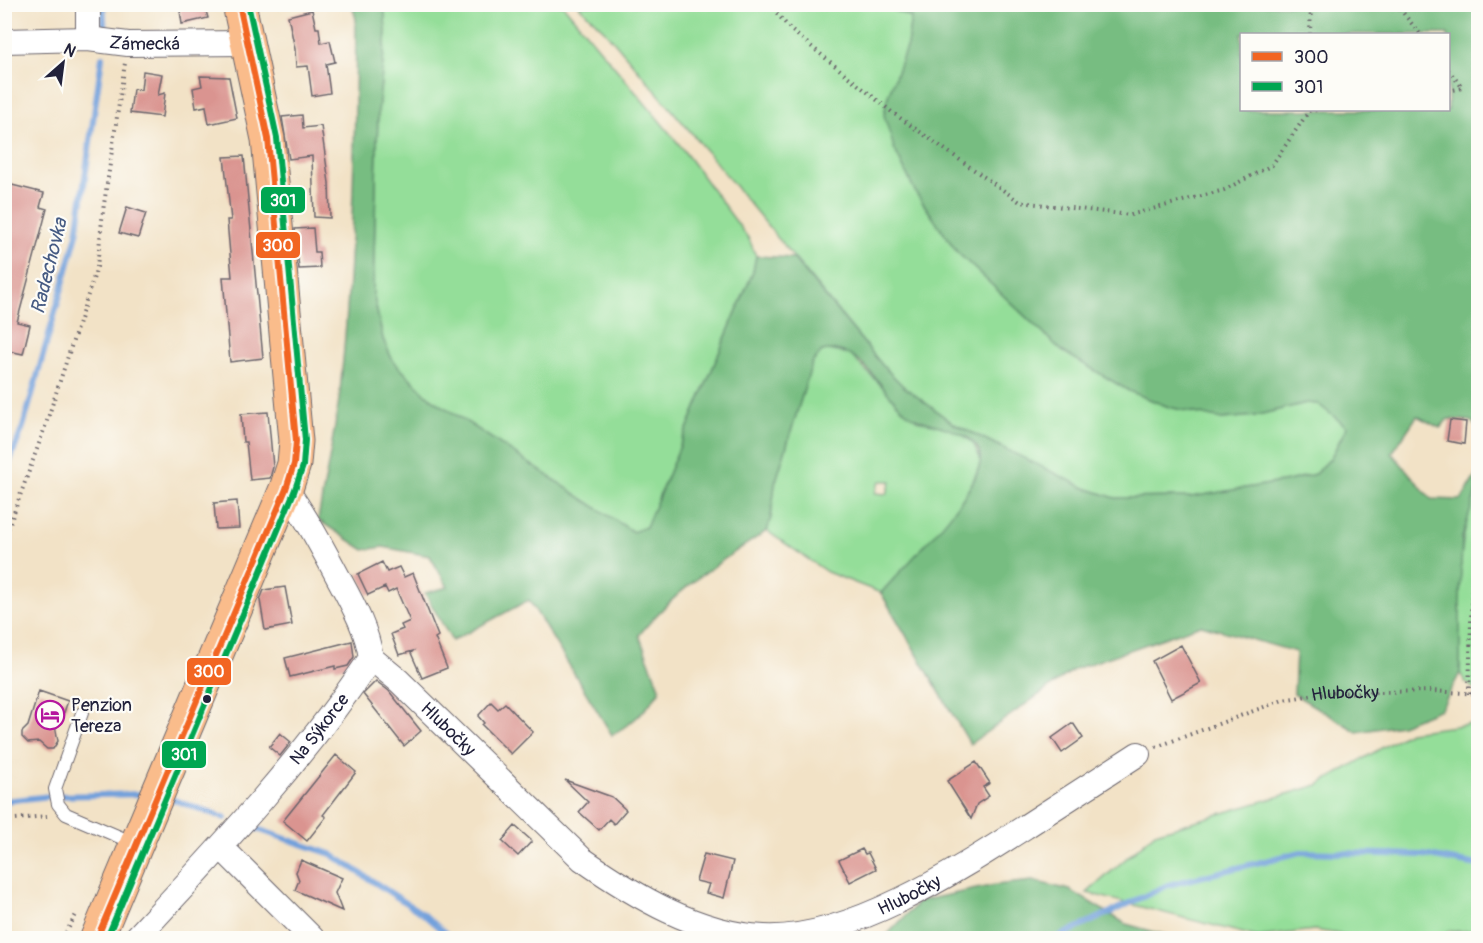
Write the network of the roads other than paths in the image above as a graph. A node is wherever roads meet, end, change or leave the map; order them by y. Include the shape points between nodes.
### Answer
1 (88, 4) edge
2 (239, 4) edge
3 (88, 39) junction
4 (4, 41) edge
5 (248, 43) junction
6 (286, 489) junction
7 (371, 658) junction
8 (82, 712) dead end
9 (1138, 754) road end
10 (136, 844) junction
11 (221, 847) junction
12 (97, 939) edge
13 (136, 939) edge
14 (312, 939) edge

1 - 3 street
2 - 5 main road
3 - 4 street, Zámecká
3 - 5 street, Zámecká via 128,44
5 - 6 main road via 268,139 296,441
6 - 7 street via 350,600 368,638
6 - 10 main road
7 - 9 street, Hlubočky via 582,860 689,920 763,937 802,935 842,924 905,898 980,856
7 - 11 street, Na Sýkorce via 311,740
8 - 10 lane via 55,789 62,809
10 - 12 main road
11 - 13 street, Na Sýkorce
11 - 14 street

